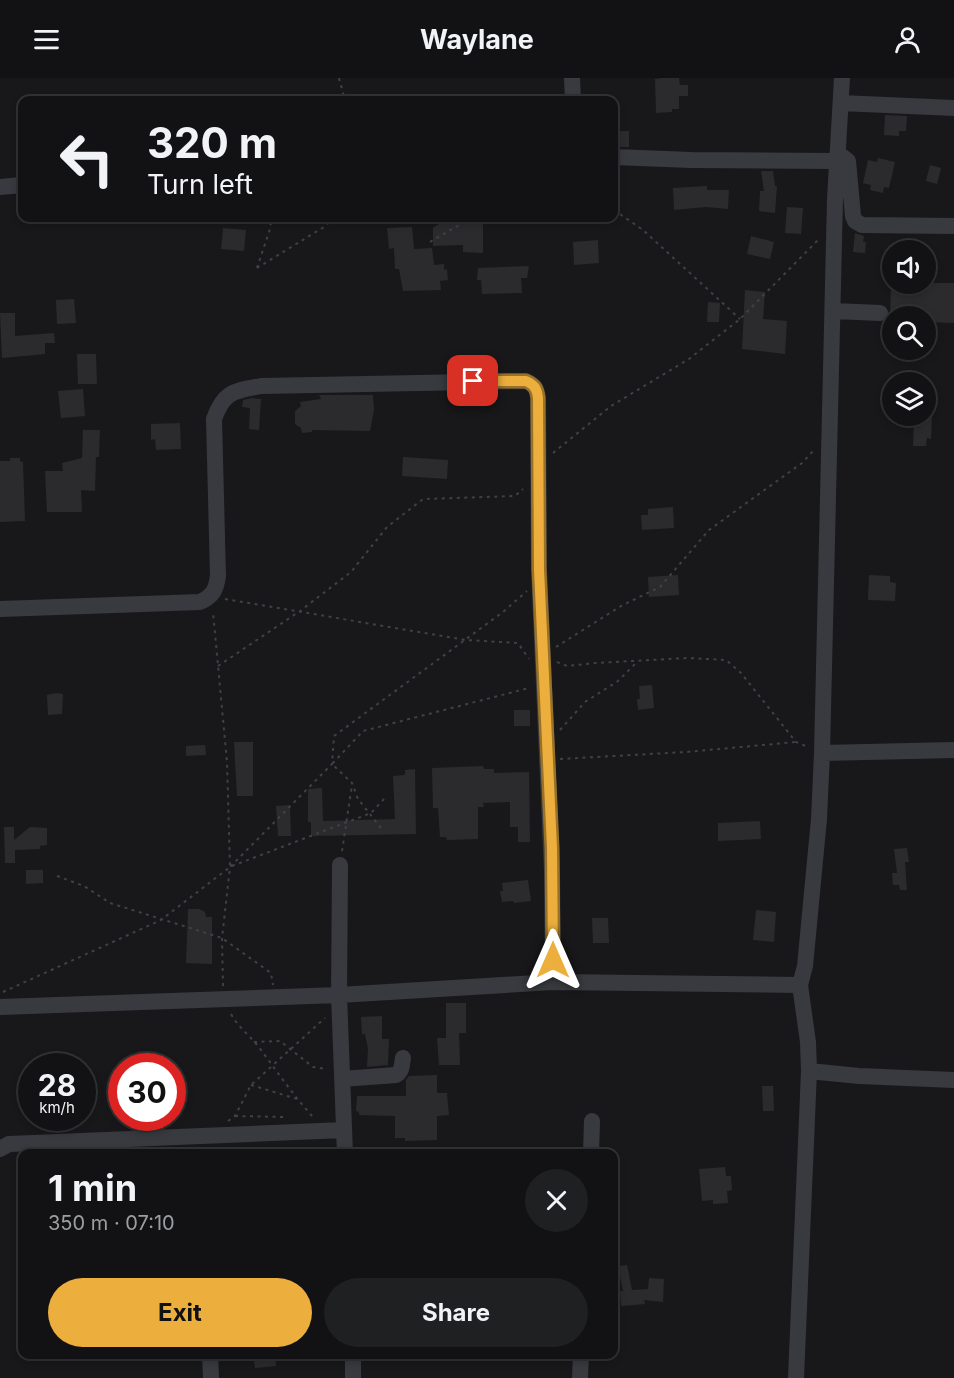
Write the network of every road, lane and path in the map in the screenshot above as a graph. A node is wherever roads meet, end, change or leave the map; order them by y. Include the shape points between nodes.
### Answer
1 (339, 78) edge
2 (572, 78) edge
3 (842, 78) edge
4 (344, 96) edge
5 (573, 96) edge
6 (841, 103) junction
7 (954, 108) edge
8 (618, 157) edge
9 (838, 157) junction
10 (18, 185) edge
11 (0, 187) edge
12 (618, 213) edge
13 (270, 222) edge
14 (329, 222) edge
15 (464, 222) edge
16 (834, 226) junction
17 (954, 226) edge
18 (430, 242) dead end
19 (834, 311) junction
20 (880, 313) dead end
21 (740, 319) junction
22 (828, 434) junction
23 (539, 469) junction
24 (540, 580) junction
25 (211, 597) junction
26 (0, 609) edge
27 (300, 611) junction
28 (466, 640) junction
29 (537, 657) junction
30 (639, 660) junction
31 (218, 666) junction
32 (546, 684) junction
33 (796, 742) junction
34 (954, 750) edge
35 (548, 751) junction
36 (822, 753) junction
37 (332, 764) junction
38 (352, 783) junction
39 (384, 799) dead end
40 (371, 813) junction
41 (347, 822) junction
42 (381, 828) dead end
43 (340, 866) joint
44 (230, 867) junction
45 (57, 876) dead end
46 (161, 920) junction
47 (222, 938) junction
48 (553, 982) junction
49 (800, 985) junction
50 (0, 993) edge
51 (339, 995) junction
52 (275, 998) junction
53 (224, 999) junction
54 (0, 1007) edge
55 (339, 1016) junction
56 (254, 1042) junction
57 (290, 1049) junction
58 (403, 1058) dead end
59 (273, 1065) junction
60 (809, 1071) junction
61 (342, 1075) junction
62 (954, 1080) edge
63 (251, 1084) junction
64 (297, 1099) junction
65 (235, 1116) junction
66 (291, 1117) dead end
67 (302, 1117) dead end
68 (227, 1121) dead end
69 (592, 1121) dead end
70 (344, 1130) junction
71 (203, 1145) edge
72 (0, 1149) edge
73 (345, 1149) edge
74 (591, 1149) edge
75 (210, 1359) edge
76 (353, 1359) edge
77 (581, 1359) edge
78 (211, 1378) edge
79 (353, 1378) edge
80 (580, 1378) edge
81 (796, 1378) edge

1 - 4 path
2 - 5 street
3 - 6 street
6 - 7 street
6 - 9 street
8 - 9 street
9 - 16 street
9 - 17 street via 848,161 855,221 862,225
10 - 11 street
12 - 21 path via 643,230
13 - 14 path via 257,268
15 - 18 path
16 - 19 street
16 - 21 path
19 - 20 street
19 - 22 street
21 - 23 path via 689,359 611,406
22 - 29 path via 802,463 709,530 660,587
22 - 36 street
23 - 24 street
23 - 25 street via 537,390 526,381 261,386 240,390 226,396 214,418 218,576
23 - 27 path via 515,496 423,499 387,527 351,572
24 - 28 path
24 - 29 street
25 - 26 street via 200,602
25 - 27 path
25 - 31 path
27 - 28 path
27 - 31 path
28 - 29 path via 518,643
28 - 37 path via 334,736
29 - 30 path via 567,666
29 - 32 street
30 - 33 path via 726,660
30 - 35 path via 618,681 585,702
31 - 44 path via 227,762
32 - 35 street
32 - 37 path via 363,731
33 - 35 path via 687,752
33 - 36 path
34 - 36 street
35 - 48 street
36 - 49 street via 805,966
37 - 38 path
37 - 44 path
38 - 40 path via 358,799
38 - 41 path
39 - 40 path
40 - 41 path
40 - 42 path
41 - 43 path
41 - 44 path
43 - 51 street
44 - 46 path
44 - 47 path
45 - 46 path via 84,886 110,903
46 - 47 path
46 - 50 path
47 - 52 path via 271,973
47 - 53 path
48 - 49 street
48 - 51 street
49 - 60 street
51 - 52 street
51 - 55 street
52 - 53 street
53 - 54 street
53 - 56 path via 237,1026
55 - 57 path via 324,1018
55 - 61 street
56 - 57 path via 280,1041
56 - 59 path
57 - 59 path
57 - 61 path via 313,1066
58 - 61 street via 396,1075
59 - 63 path
59 - 64 path
60 - 62 street
60 - 81 street
61 - 70 street
63 - 64 path
63 - 65 path
64 - 67 path via 313,1117
65 - 66 path
65 - 68 path
69 - 74 street
70 - 71 street
70 - 73 street
71 - 72 street via 9,1144
75 - 78 street
76 - 79 street
77 - 80 street

